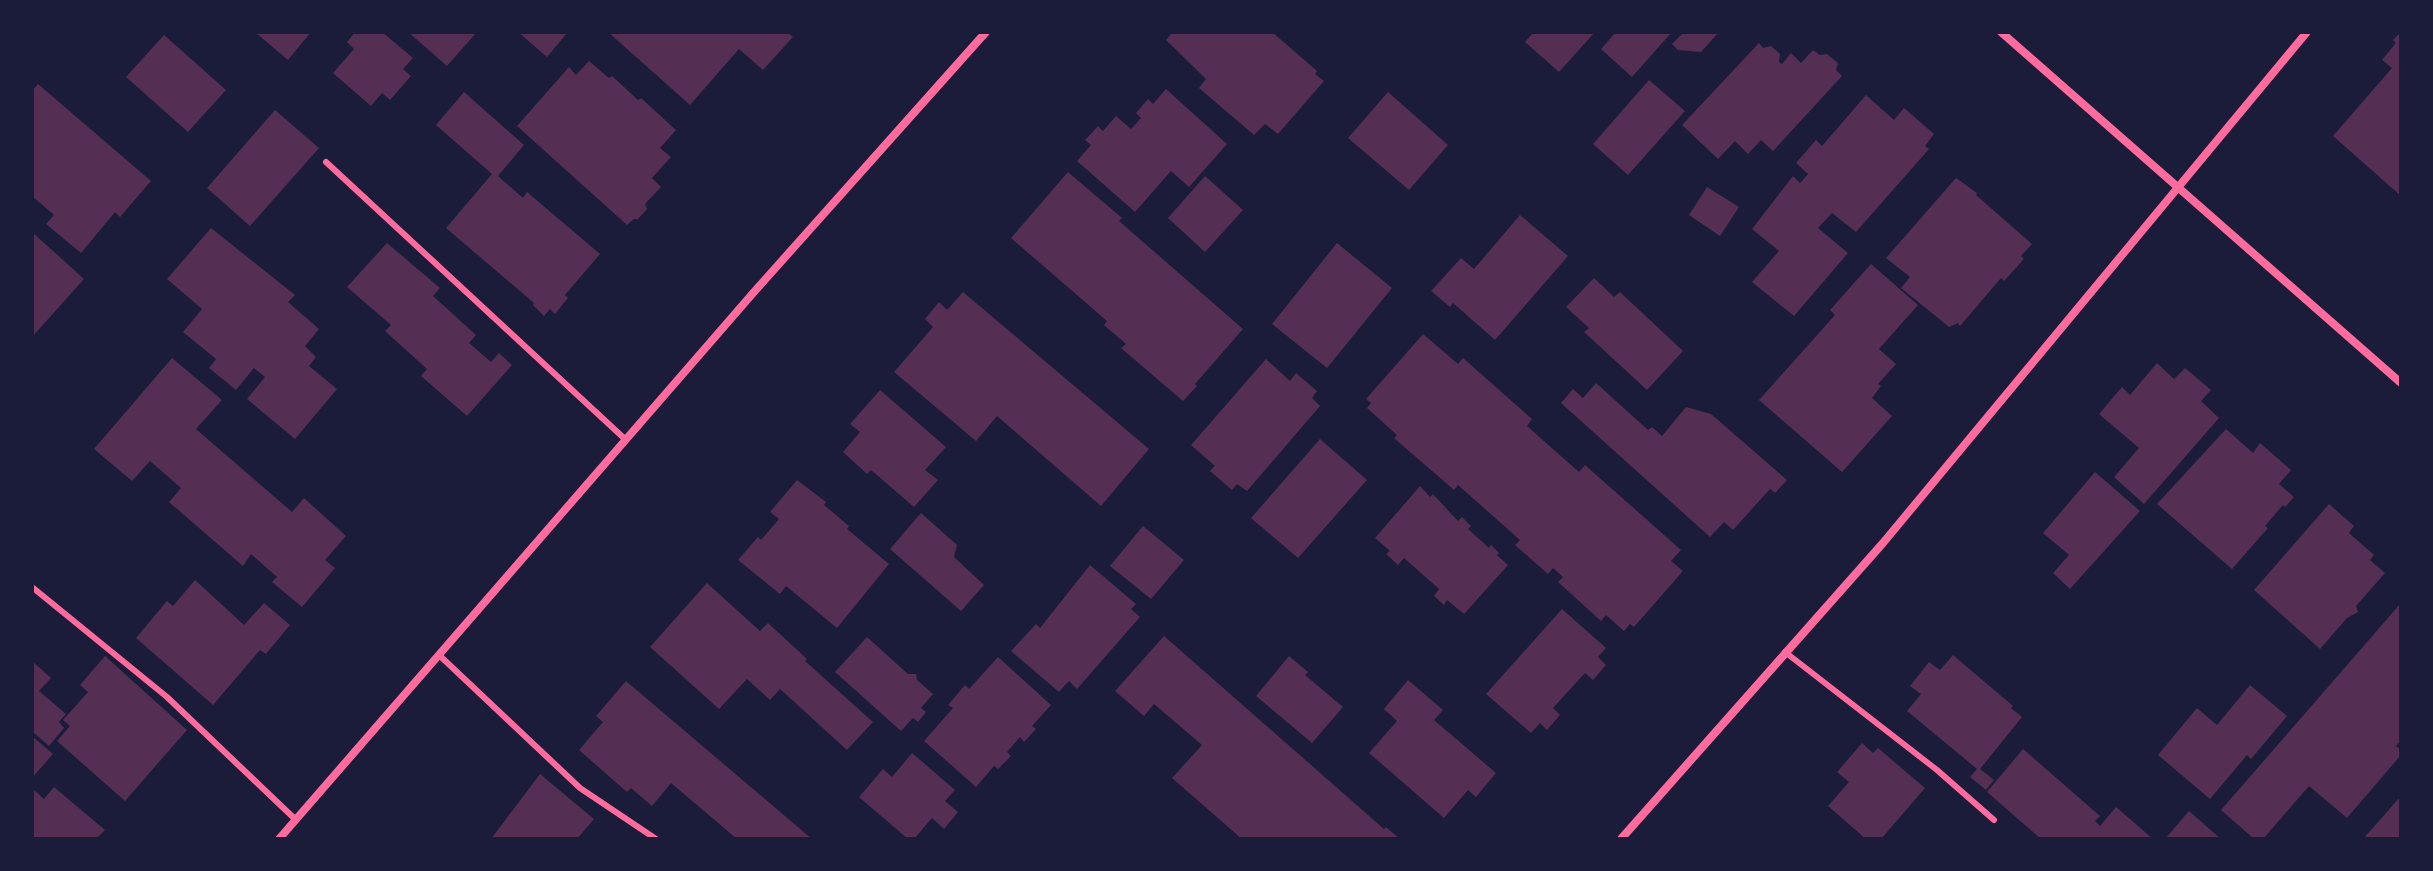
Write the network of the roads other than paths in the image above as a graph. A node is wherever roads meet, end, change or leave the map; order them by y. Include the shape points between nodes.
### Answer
1 (986, 32) edge
2 (2001, 32) edge
3 (2307, 32) edge
4 (326, 162) dead end
5 (2176, 188) junction
6 (2401, 383) edge
7 (626, 440) junction
8 (32, 587) edge
9 (1785, 652) junction
10 (439, 655) junction
11 (296, 820) junction
12 (1994, 820) dead end
13 (279, 839) edge
14 (656, 839) edge
15 (1621, 839) edge

1 - 7 street
2 - 5 street
3 - 5 street
4 - 7 lane
5 - 6 street
5 - 9 street via 1883,543
7 - 10 street
8 - 11 lane via 167,697
9 - 12 lane
9 - 15 street
10 - 11 street
10 - 14 lane via 580,788
11 - 13 street

